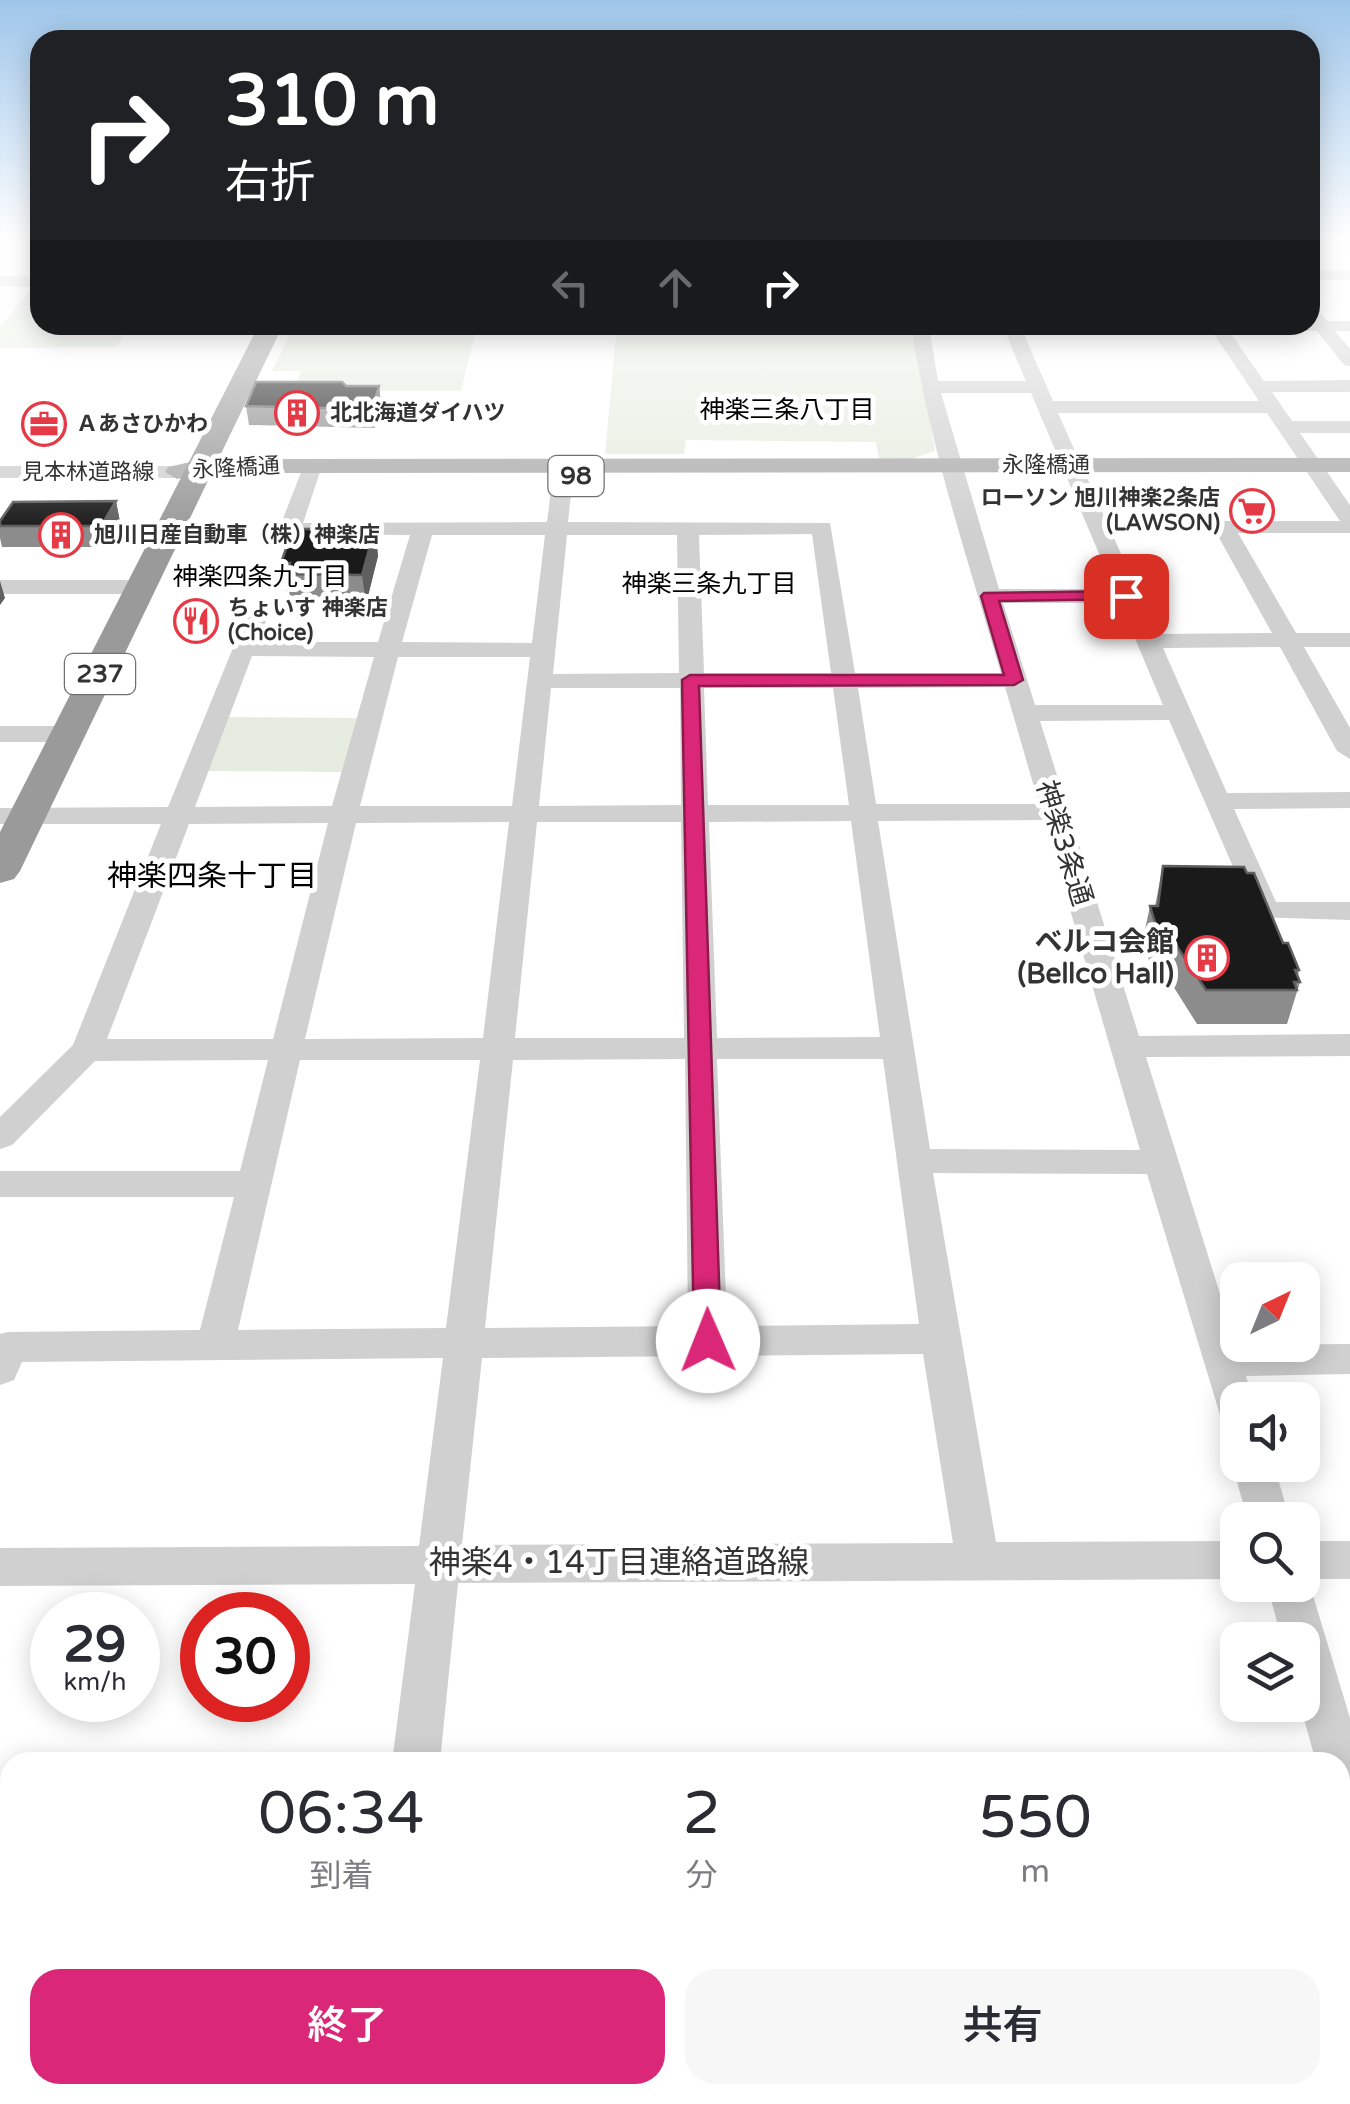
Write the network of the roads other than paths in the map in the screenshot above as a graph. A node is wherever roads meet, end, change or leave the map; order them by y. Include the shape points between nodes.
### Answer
1 (247, 336) edge
2 (265, 336) edge
3 (923, 336) edge
4 (1015, 336) edge
5 (1223, 336) edge
6 (1330, 336) edge
7 (1350, 361) edge
8 (1258, 386) junction
9 (1350, 386) edge
10 (930, 387) junction
11 (1040, 397) junction
12 (1272, 407) junction
13 (1286, 427) junction
14 (1350, 427) edge
15 (1350, 465) edge
16 (1073, 470) junction
17 (1316, 470) junction
18 (193, 471) junction
19 (310, 471) junction
20 (563, 471) junction
21 (951, 471) junction
22 (0, 472) edge
23 (1350, 474) edge
24 (1350, 524) edge
25 (556, 528) junction
26 (688, 528) junction
27 (423, 529) junction
28 (130, 587) junction
29 (0, 588) edge
30 (989, 596) junction
31 (1126, 596) junction
32 (254, 621) dead end
33 (1350, 640) edge
34 (1147, 641) junction
35 (1287, 641) junction
36 (387, 648) junction
37 (244, 649) junction
38 (541, 666) junction
39 (690, 680) junction
40 (844, 680) junction
41 (1014, 680) junction
42 (1178, 712) junction
43 (1025, 713) junction
44 (0, 734) edge
45 (56, 734) junction
46 (1350, 751) edge
47 (1350, 800) edge
48 (1218, 801) junction
49 (345, 812) junction
50 (524, 812) junction
51 (862, 812) junction
52 (1055, 812) junction
53 (693, 813) junction
54 (9, 815) edge
55 (179, 815) junction
56 (0, 872) edge
57 (1350, 911) edge
58 (1350, 1045) edge
59 (1126, 1047) junction
60 (497, 1048) junction
61 (702, 1048) junction
62 (898, 1048) junction
63 (88, 1050) junction
64 (287, 1052) junction
65 (0, 1138) edge
66 (915, 1161) junction
67 (1161, 1162) junction
68 (0, 1184) edge
69 (255, 1184) junction
70 (940, 1339) junction
71 (708, 1341) junction
72 (464, 1342) junction
73 (215, 1346) junction
74 (1220, 1357) edge
75 (1320, 1359) edge
76 (1350, 1359) edge
77 (0, 1369) edge
78 (1220, 1560) edge
79 (1320, 1560) edge
80 (1350, 1560) edge
81 (978, 1562) junction
82 (438, 1564) junction
83 (0, 1566) edge
84 (1296, 1602) edge
85 (1338, 1708) edge
86 (417, 1752) edge
87 (1344, 1752) edge

1 - 18 highway, 237
2 - 18 highway, 237
3 - 10 street, 神楽3条通
4 - 11 street
5 - 8 street
6 - 7 street
8 - 9 street
8 - 12 street
10 - 11 street
10 - 21 street, 神楽3条通
11 - 12 street
11 - 16 street
12 - 13 street
13 - 14 street
13 - 17 street
15 - 17 main road, 永隆橋通 / 98
16 - 17 main road, 永隆橋通 / 98
16 - 21 main road, 永隆橋通 / 98
16 - 31 street
17 - 23 main road, 永隆橋通 / 98
17 - 24 street
18 - 19 main road, 永隆橋通 / 98
18 - 22 street, 見本林道路線
18 - 28 highway, 237
19 - 20 main road, 永隆橋通 / 98
19 - 27 street via 290,529
20 - 21 main road, 永隆橋通 / 98
20 - 25 street
21 - 30 street, 神楽3条通
24 - 35 street via 1224,527
25 - 26 street
25 - 27 street
25 - 38 street
26 - 39 street
26 - 40 street via 822,528
27 - 36 street
28 - 29 street
28 - 45 highway, 237
30 - 31 street
30 - 41 street, 神楽3条通
31 - 34 street
32 - 37 street
33 - 35 street
34 - 35 street
34 - 42 street
35 - 46 street
36 - 37 street
36 - 38 street
36 - 49 street
37 - 55 street
38 - 39 street
38 - 50 street
39 - 40 street
39 - 53 street
40 - 41 street
40 - 51 street
41 - 43 street, 神楽3条通
42 - 43 street
42 - 48 street
43 - 52 street, 神楽3条通
44 - 45 street
45 - 54 highway, 237
47 - 48 street
48 - 57 street via 1265,911
49 - 50 street
49 - 55 street
49 - 64 street
50 - 53 street
50 - 60 street
51 - 52 street
51 - 53 street
51 - 62 street
52 - 59 street, 神楽3条通
53 - 61 street
54 - 55 street
54 - 56 highway, 237
55 - 63 street
58 - 59 street
59 - 67 street, 神楽3条通
60 - 61 street
60 - 64 street
60 - 72 street
61 - 62 street
61 - 71 street
62 - 66 street
63 - 64 street
63 - 65 street
64 - 69 street
66 - 67 street
66 - 70 street
67 - 74 street, 神楽3条通
68 - 69 street
69 - 73 street
70 - 71 street
70 - 81 street
71 - 72 street
72 - 73 street
72 - 82 street
73 - 77 street via 8,1348
75 - 76 street
78 - 81 street, 神楽4・14丁目連絡道路線
79 - 80 street
81 - 82 street, 神楽4・14丁目連絡道路線
82 - 83 street, 神楽4・14丁目連絡道路線
82 - 86 street
84 - 85 street
85 - 87 street

